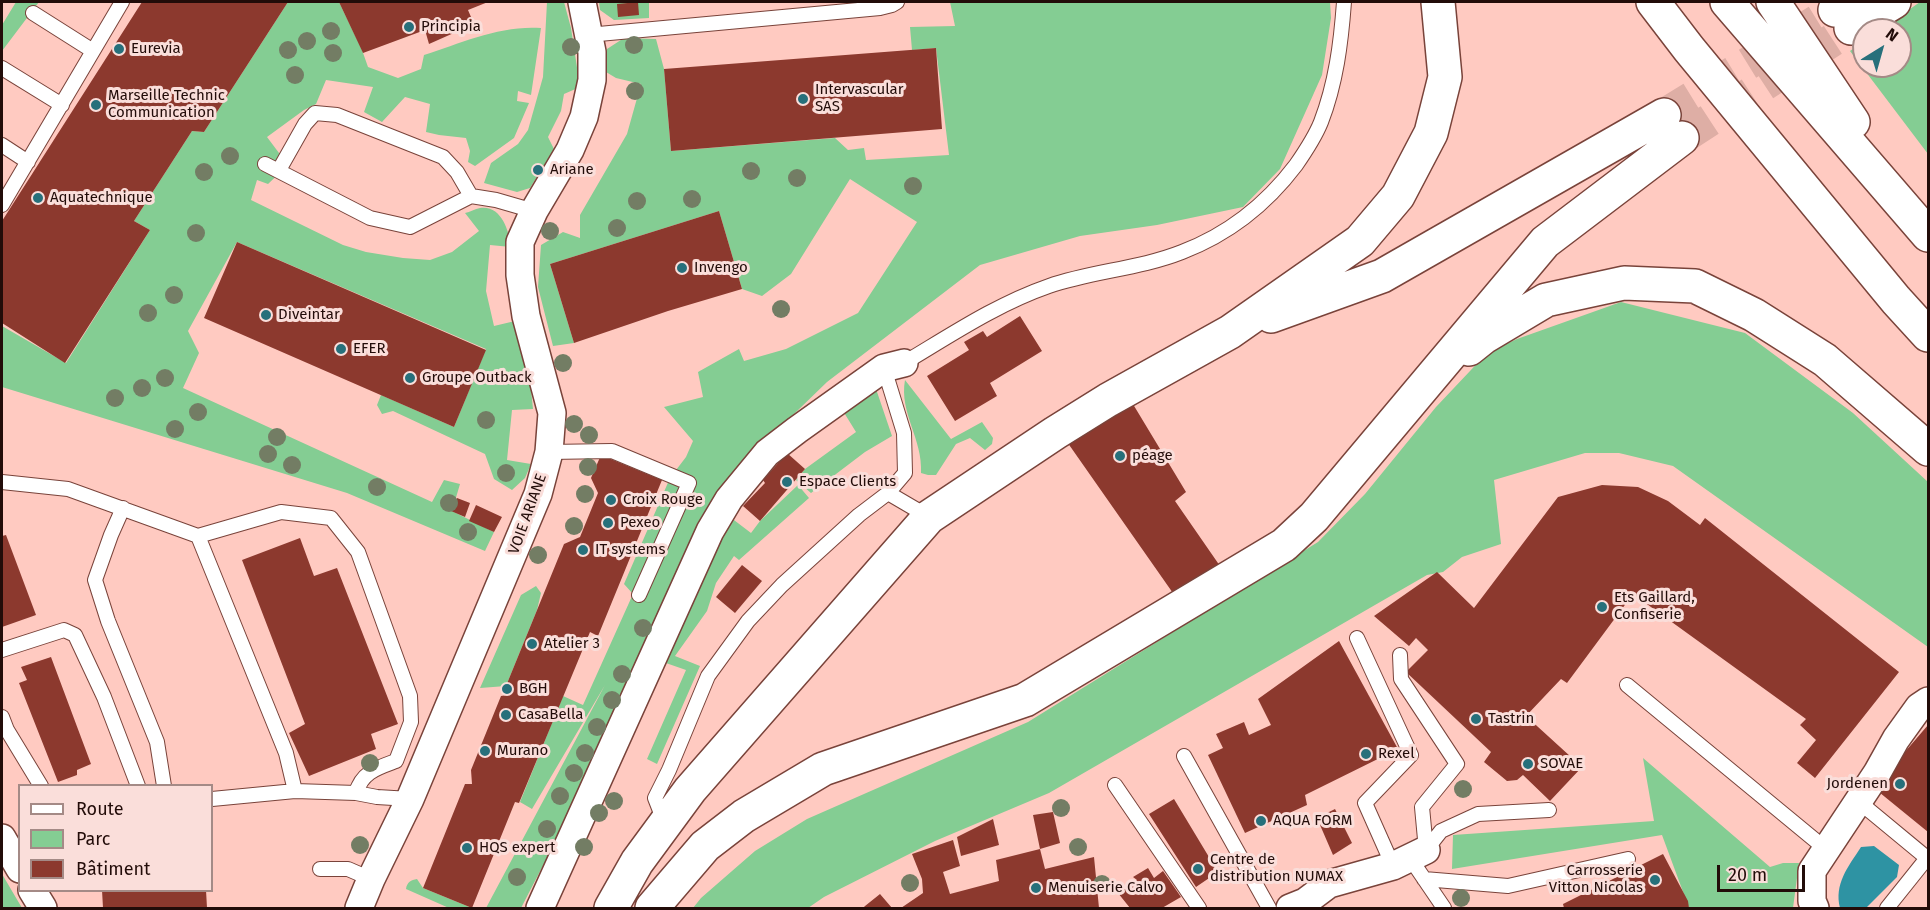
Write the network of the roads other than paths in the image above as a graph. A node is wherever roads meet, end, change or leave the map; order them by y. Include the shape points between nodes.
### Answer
1 (122, 2) edge
2 (582, 2) edge
3 (897, 2) edge
4 (1344, 2) edge
5 (1438, 2) edge
6 (1653, 2) edge
7 (1727, 2) edge
8 (1773, 2) edge
9 (1894, 2) edge
10 (33, 13) dead end
11 (1844, 13) tunnel mouth
12 (588, 35) junction
13 (93, 51) junction
14 (2, 68) edge
15 (62, 105) junction
16 (2, 145) edge
17 (28, 162) junction
18 (265, 164) dead end
19 (279, 170) junction
20 (471, 196) junction
21 (2, 205) edge
22 (534, 211) junction
23 (1926, 232) edge
24 (1230, 332) junction
25 (1929, 335) edge
26 (894, 366) junction
27 (1425, 385) junction
28 (1929, 449) edge
29 (549, 452) junction
30 (2, 482) edge
31 (888, 494) junction
32 (123, 508) junction
33 (929, 517) junction
34 (198, 536) junction
35 (639, 596) dead end
36 (1356, 638) dead end
37 (2, 650) edge
38 (1400, 655) dead end
39 (1627, 685) dead end
40 (1929, 702) edge
41 (2, 717) edge
42 (1184, 756) dead end
43 (40, 784) edge
44 (137, 784) edge
45 (164, 784) edge
46 (1115, 785) dead end
47 (295, 790) junction
48 (356, 793) junction
49 (213, 799) edge
50 (410, 799) junction
51 (1858, 801) junction
52 (1549, 810) dead end
53 (665, 825) junction
54 (2, 838) edge
55 (1827, 850) junction
56 (1628, 859) dead end
57 (1413, 863) junction
58 (18, 866) edge
59 (320, 869) dead end
60 (371, 879) junction
61 (33, 892) edge
62 (360, 908) edge
63 (43, 909) edge
64 (540, 909) edge
65 (611, 909) edge
66 (652, 909) edge
67 (1199, 909) edge
68 (1269, 909) edge
69 (1290, 909) edge
70 (1444, 909) edge
71 (1815, 909) edge
72 (1887, 909) edge

1 - 13 lane
2 - 12 street, VOIE ARIANE
3 - 12 lane via 880,8
4 - 26 lane via 1335,76 1321,123 1282,183 1253,212 1219,235 1180,253 1050,286 1002,306
5 - 24 highway via 1445,76 1431,133 1398,196 1360,241
6 - 25 highway via 1888,291
7 - 23 highway
8 - 23 highway
9 - 11 highway
10 - 13 lane
12 - 22 street, VOIE ARIANE via 592,80 584,117 570,150
13 - 15 lane
14 - 15 lane
15 - 17 lane
16 - 17 lane
17 - 21 lane
18 - 19 lane
19 - 20 lane via 370,218 410,227
19 - 20 lane via 315,113 337,115 443,157 458,172
20 - 22 lane
22 - 29 street, VOIE ARIANE via 520,242 520,275 526,316 552,413
24 - 27 highway via 1382,276 1673,127 1545,242
24 - 33 highway via 1054,433
26 - 31 lane via 904,433 905,473
26 - 64 street via 767,453 729,499 710,531
27 - 28 highway via 1484,337 1546,300 1624,283 1695,286 1754,315 1825,360
27 - 66 highway via 1314,517 1284,545 1025,700 823,769 744,816 705,846
29 - 35 lane via 612,451 689,483
29 - 50 street, VOIE ARIANE via 538,494
30 - 32 lane via 68,489
31 - 33 lane
31 - 53 lane via 782,585 748,621 708,676 656,798
32 - 34 lane
32 - 45 lane via 95,580 157,742
33 - 53 highway via 690,790
34 - 47 lane via 286,753
34 - 48 lane via 281,512 331,518 358,552 410,696 411,722 396,761 374,770 359,782
36 - 57 lane via 1411,755 1365,804
37 - 44 lane via 64,630 75,635
38 - 57 lane via 1401,679 1457,764 1422,807
39 - 55 lane
40 - 51 street via 1919,707
41 - 43 lane
42 - 68 lane
46 - 67 lane
47 - 48 lane
47 - 49 lane
48 - 50 lane
50 - 60 street, VOIE ARIANE
51 - 55 street
51 - 72 lane via 1927,858
52 - 57 lane via 1478,814 1441,831
53 - 65 highway via 637,862
54 - 58 street
55 - 71 street via 1812,871
56 - 57 lane via 1508,886
57 - 69 street via 1329,884
57 - 70 lane
59 - 60 lane via 348,869
60 - 62 street, VOIE ARIANE
61 - 63 street

